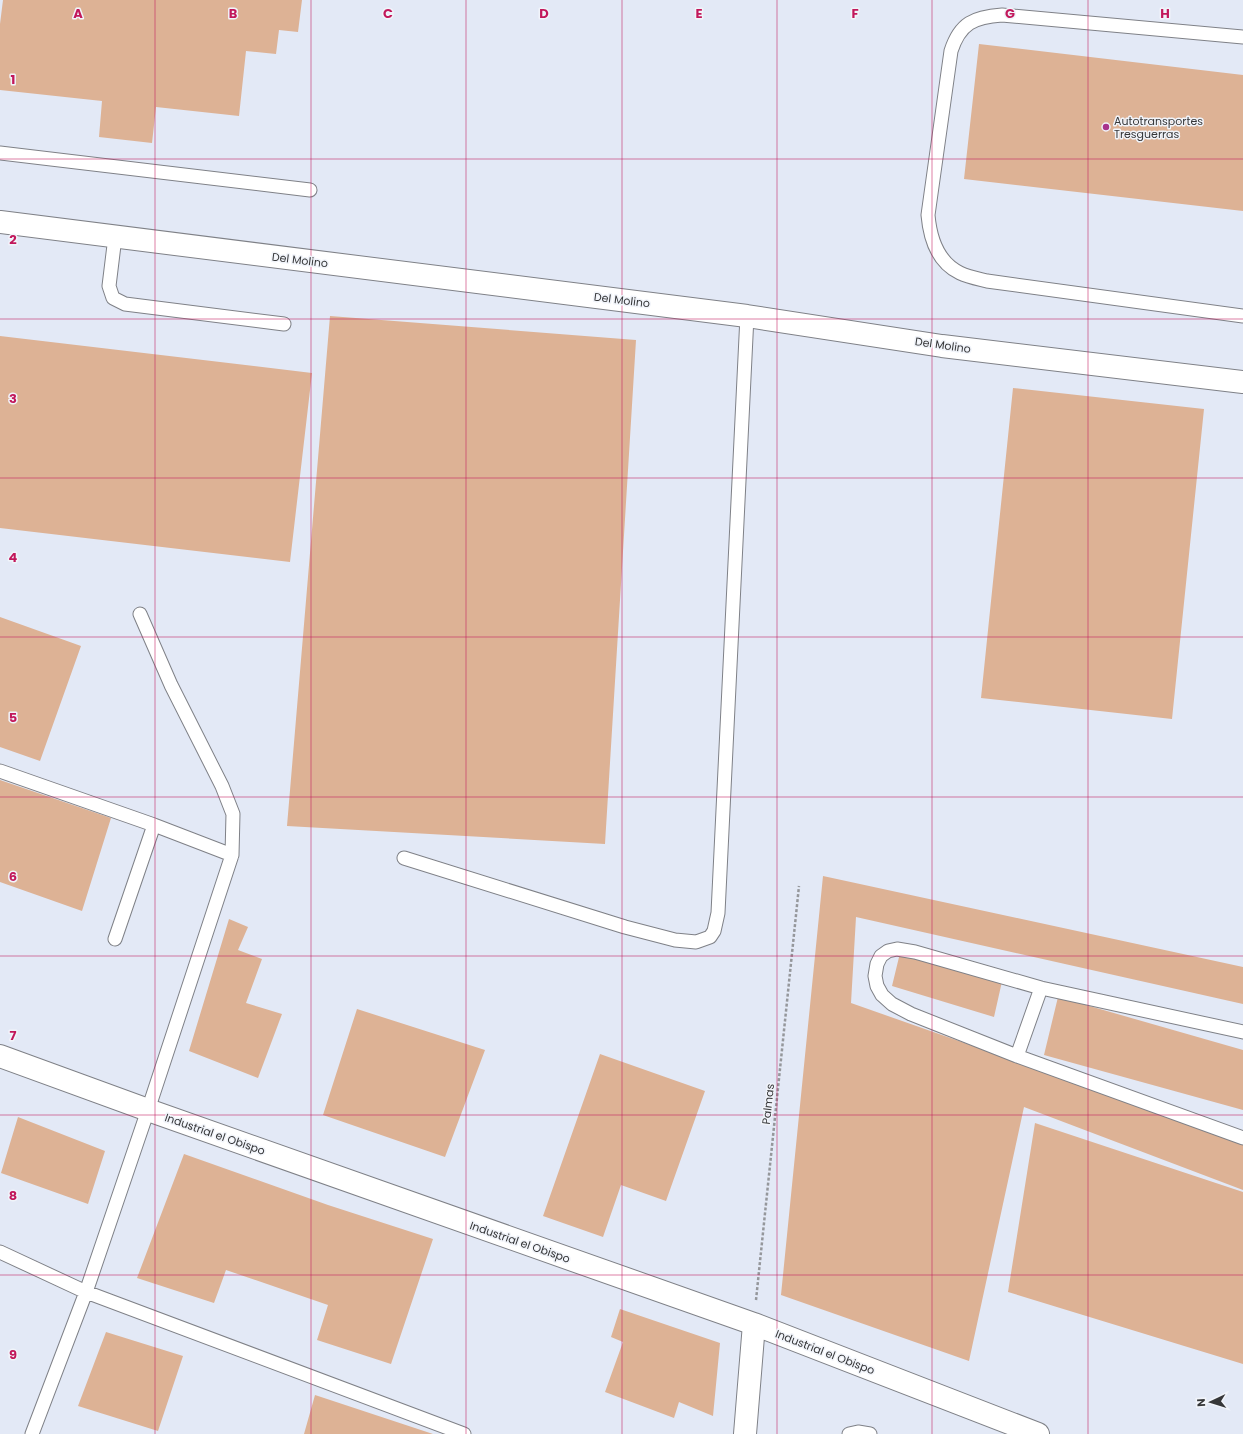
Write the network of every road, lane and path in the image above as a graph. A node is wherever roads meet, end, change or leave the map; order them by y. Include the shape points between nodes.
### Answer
1 (1243, 37) edge
2 (0, 153) edge
3 (310, 190) dead end
4 (0, 222) edge
5 (114, 237) junction
6 (747, 316) junction
7 (1243, 316) edge
8 (284, 324) dead end
9 (1243, 382) edge
10 (140, 614) dead end
11 (0, 771) edge
12 (154, 825) junction
13 (232, 854) junction
14 (404, 858) dead end
15 (799, 886) dead end
16 (115, 939) dead end
17 (1042, 988) junction
18 (1243, 1032) edge
19 (0, 1056) edge
20 (1017, 1056) junction
21 (148, 1110) junction
22 (1243, 1138) edge
23 (0, 1252) edge
24 (86, 1292) junction
25 (754, 1324) junction
26 (32, 1434) edge
27 (464, 1434) edge
28 (745, 1434) edge
29 (849, 1434) edge
30 (870, 1434) edge
31 (1038, 1434) edge

1 - 7 lane via 1002,15 972,20 955,38 950,51 928,215 934,245 943,260 960,273 987,281
2 - 3 lane
4 - 5 street, Del Molino
5 - 6 street, Del Molino
5 - 8 lane via 109,286 113,298 125,304
6 - 9 street, Del Molino via 942,346
6 - 14 lane via 718,913 714,931 710,937 696,942 675,940 625,927
10 - 13 lane via 233,814
11 - 12 lane
12 - 13 lane
12 - 16 lane
13 - 21 lane
15 - 25 path, Palmas
17 - 18 lane
17 - 20 lane
17 - 20 lane via 915,952 888,951 880,956 877,964 877,986 892,1004
19 - 21 street, Industrial el Obispo
20 - 22 lane
21 - 24 lane
21 - 25 street, Industrial el Obispo
23 - 24 lane
24 - 26 lane
24 - 27 lane
25 - 28 street
25 - 31 street, Industrial el Obispo
29 - 30 lane

